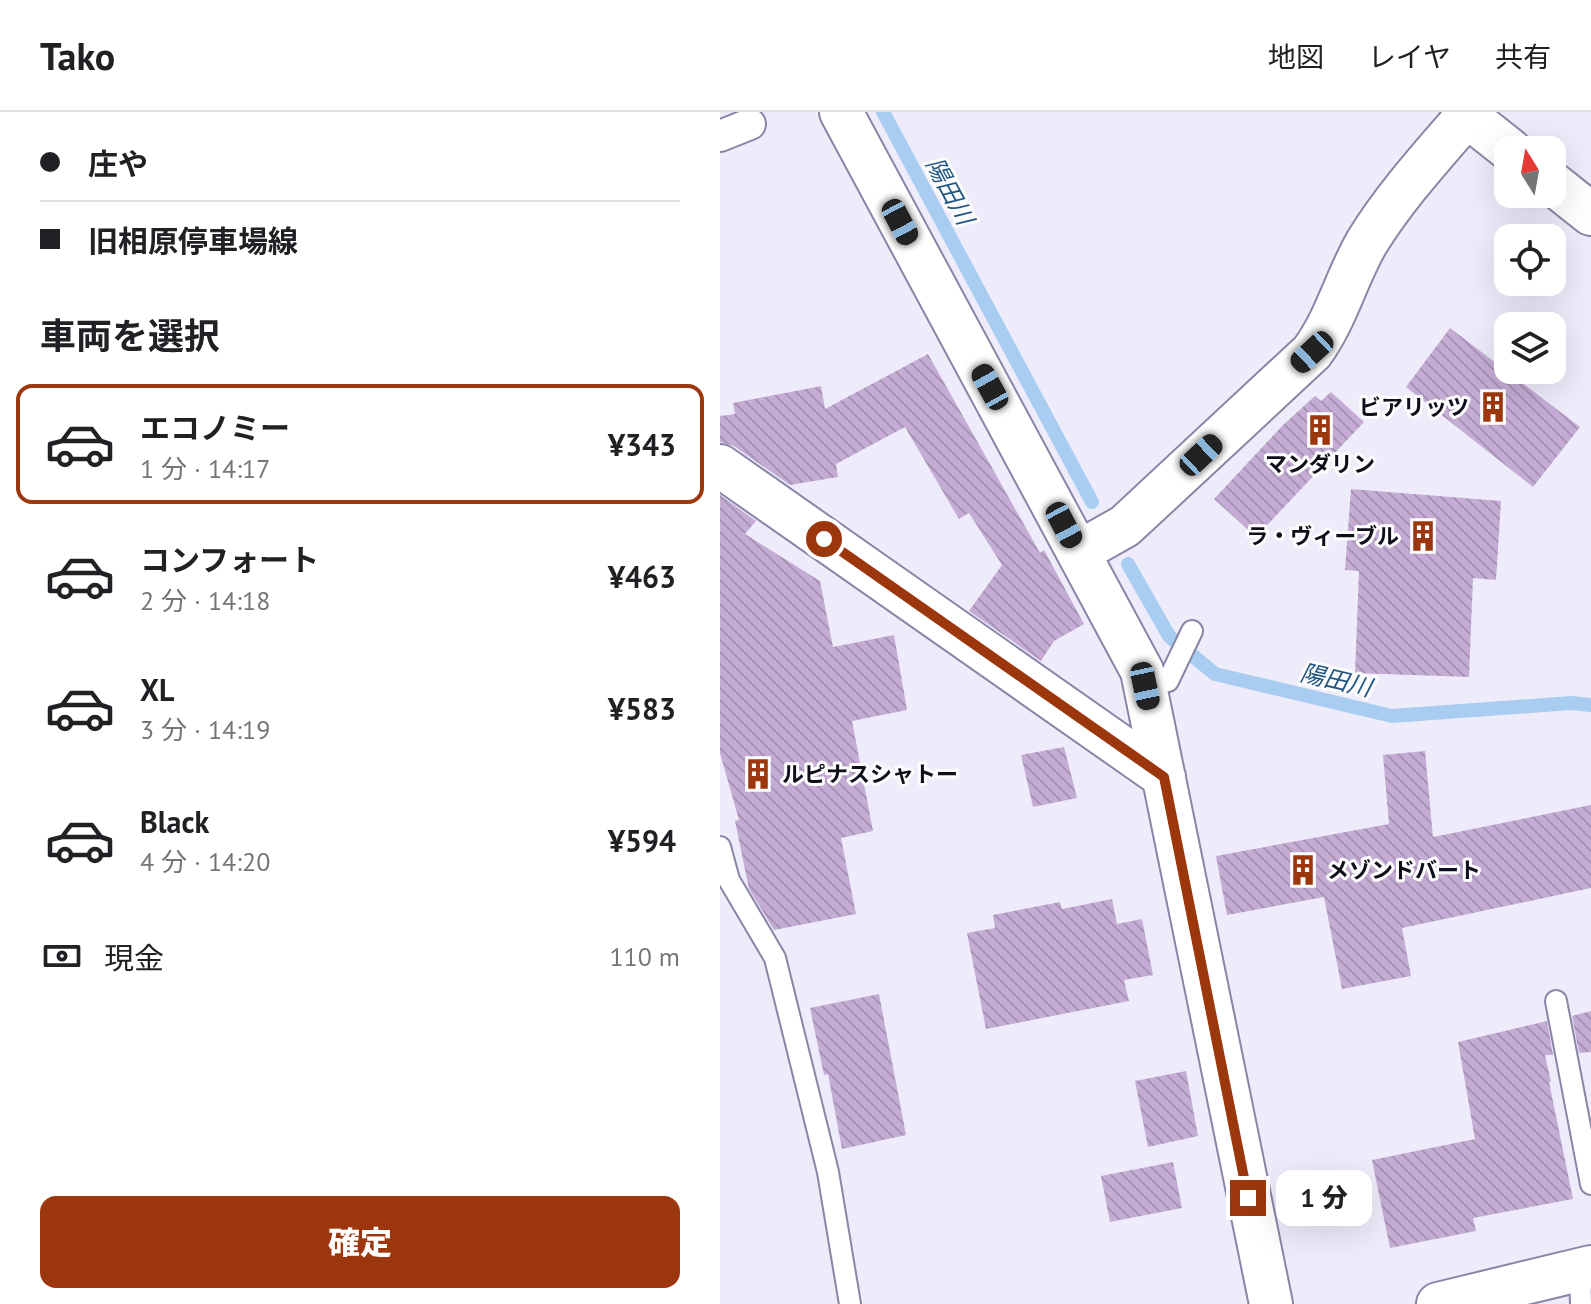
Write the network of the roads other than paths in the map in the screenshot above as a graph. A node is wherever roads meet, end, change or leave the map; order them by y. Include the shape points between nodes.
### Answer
1 (841, 112) edge
2 (1469, 114) edge
3 (750, 124) dead end
4 (720, 136) edge
5 (1494, 136) edge
6 (1566, 194) edge
7 (1591, 214) edge
8 (720, 466) edge
9 (1079, 552) junction
10 (1192, 631) dead end
11 (1160, 676) junction
12 (1164, 777) junction
13 (720, 847) edge
14 (1556, 1001) dead end
15 (1591, 1184) edge
16 (1584, 1281) edge
17 (850, 1304) edge
18 (1271, 1304) edge
19 (1438, 1304) edge

1 - 9 street
2 - 5 street
2 - 9 street via 1376,228 1331,325 1312,352 1125,526
3 - 4 street
6 - 7 street
8 - 12 street
9 - 11 street via 1142,671
10 - 11 lane
11 - 12 street
12 - 18 street
13 - 17 lane via 729,880 775,958 828,1172
14 - 15 lane
16 - 19 street

